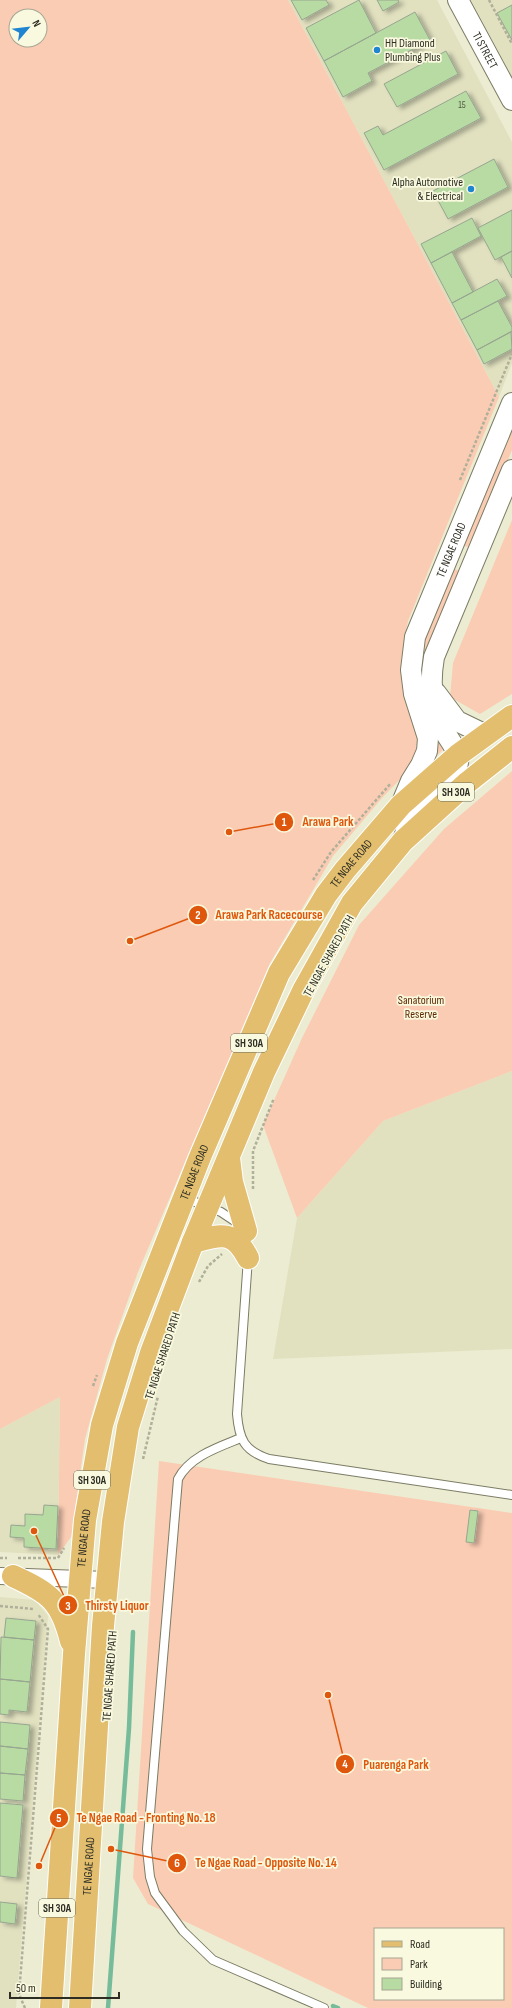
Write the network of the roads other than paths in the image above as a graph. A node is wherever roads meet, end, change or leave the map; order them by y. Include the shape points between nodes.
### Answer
1 (458, 0) edge
2 (512, 100) edge
3 (504, 398) edge
4 (512, 470) edge
5 (450, 552) junction
6 (474, 562) junction
7 (432, 688) junction
8 (512, 716) edge
9 (486, 735) junction
10 (512, 747) edge
11 (458, 756) junction
12 (401, 805) junction
13 (403, 841) junction
14 (229, 1157) junction
15 (184, 1198) junction
16 (208, 1206) junction
17 (193, 1242) junction
18 (248, 1242) junction
19 (241, 1438) junction
20 (512, 1495) edge
21 (7, 1576) edge
22 (79, 1579) junction
23 (107, 1580) junction
24 (74, 1654) junction
25 (51, 2008) edge
26 (80, 2008) edge
27 (324, 2008) edge

1 - 2 street, TI STREET
3 - 5 street, TE NGAE ROAD
4 - 6 street
5 - 6 street
5 - 12 street, TE NGAE ROAD via 415,637 411,670 413,688 428,738 427,751
6 - 7 street via 434,657
7 - 9 street via 457,721
7 - 11 street via 434,706 441,725
8 - 9 main road, SH 30A
9 - 11 main road, SH 30A
10 - 13 main road, SH 30A via 468,782
11 - 12 main road, SH 30A
11 - 13 street, TE NGAE ROAD via 450,780 412,814
12 - 15 main road, TE NGAE ROAD / SH 30A via 326,895 279,973
13 - 14 main road, TE NGAE ROAD / SH 30A via 364,886 332,937 264,1072
14 - 16 main road, TE NGAE ROAD / SH 30A
14 - 18 main road via 232,1182
15 - 16 lane
15 - 22 main road, TE NGAE ROAD / SH 30A via 127,1343 102,1425 85,1520
16 - 17 main road, TE NGAE ROAD / SH 30A
16 - 18 lane via 231,1218
17 - 18 main road via 226,1235 237,1242
17 - 23 main road, TE NGAE ROAD / SH 30A via 151,1353 128,1427 112,1522
18 - 19 lane via 237,1414
19 - 20 lane via 251,1452 269,1459
19 - 27 lane via 208,1451 182,1471 178,1479 148,1849 150,1877 155,1893 183,1931 213,1960
21 - 22 street
21 - 24 main road via 40,1589 54,1601 65,1619
22 - 23 street
22 - 24 main road, TE NGAE ROAD / SH 30A
23 - 26 main road, TE NGAE ROAD / SH 30A
24 - 25 main road, TE NGAE ROAD / SH 30A

